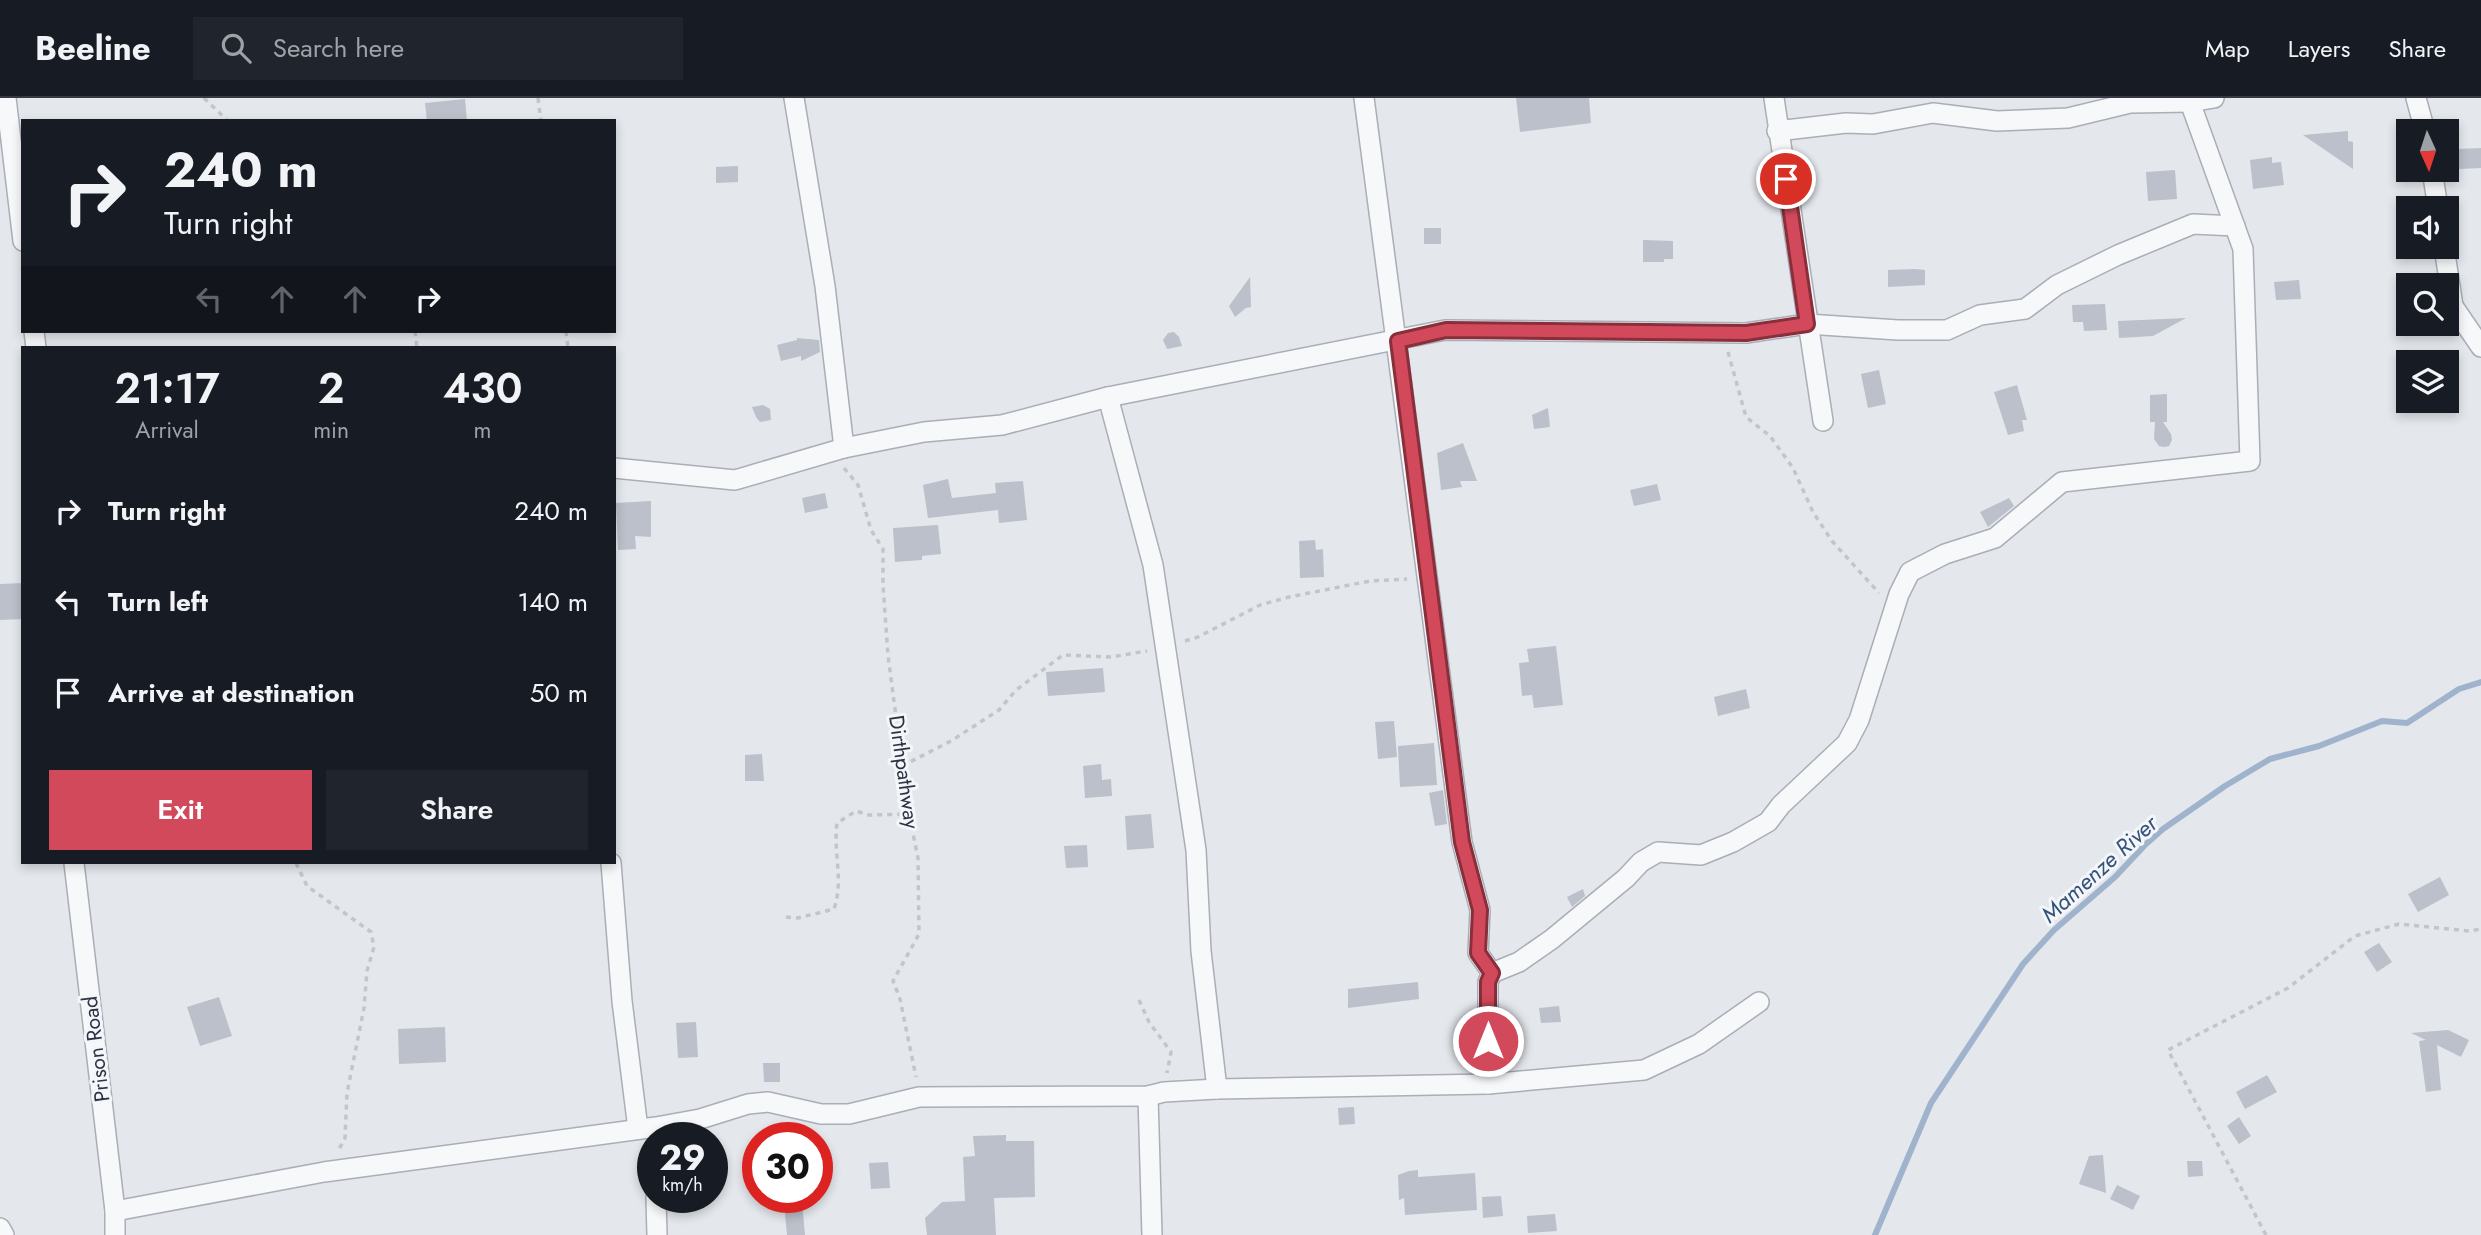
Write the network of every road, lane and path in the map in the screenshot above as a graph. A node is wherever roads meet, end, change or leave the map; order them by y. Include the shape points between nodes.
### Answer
1 (6, 98) edge
2 (204, 98) edge
3 (538, 98) edge
4 (794, 98) edge
5 (1364, 98) edge
6 (1774, 98) edge
7 (2214, 98) edge
8 (2416, 98) edge
9 (2190, 102) junction
10 (226, 119) edge
11 (541, 119) edge
12 (2422, 119) edge
13 (1777, 131) junction
14 (21, 225) edge
15 (2235, 226) junction
16 (2446, 259) edge
17 (1807, 324) junction
18 (1724, 333) junction
19 (1398, 341) junction
20 (2481, 347) edge
21 (1108, 397) junction
22 (1823, 421) dead end
23 (838, 450) junction
24 (616, 468) edge
25 (1895, 609) junction
26 (909, 814) junction
27 (75, 864) edge
28 (296, 864) edge
29 (611, 864) edge
30 (786, 917) dead end
31 (2481, 929) edge
32 (1492, 973) junction
33 (1139, 1000) dead end
34 (1759, 1002) dead end
35 (1488, 1084) junction
36 (1217, 1090) junction
37 (1156, 1094) junction
38 (919, 1097) junction
39 (648, 1122) edge
40 (688, 1122) edge
41 (637, 1133) edge
42 (327, 1171) junction
43 (116, 1211) junction
44 (656, 1213) edge
45 (0, 1228) edge
46 (4, 1235) edge
47 (115, 1235) edge
48 (657, 1235) edge
49 (1152, 1235) edge
50 (2266, 1235) edge

1 - 14 street
2 - 10 path
3 - 11 path
4 - 23 street via 825,286
5 - 19 street
6 - 13 street
7 - 9 street
8 - 12 street
9 - 13 street via 2130,103 2068,118 1997,121 1933,113 1873,124
9 - 15 street
13 - 17 street
15 - 17 street via 2193,224 2057,285 2025,309 1980,315 1947,330
15 - 25 street via 2243,249 2250,461 2062,482 1995,538 1945,554 1910,572
16 - 20 street via 2453,306
17 - 18 street
17 - 22 street
18 - 19 street via 1446,330
18 - 25 path via 1746,416 1770,436 1793,468 1832,541
19 - 21 street
19 - 32 street via 1462,842 1480,910 1478,953
21 - 23 street via 1002,425 924,432
21 - 36 street via 1153,565 1196,850 1201,951
23 - 24 street via 735,480
23 - 26 path, Dirthpathway via 858,485 871,530 883,549 888,656
25 - 32 street via 1859,720 1847,743 1768,822 1701,855 1658,852 1552,939
26 - 30 path via 856,811 838,823 835,849 840,878 834,909
26 - 38 path, Dirthpathway via 918,858 919,934 893,981
27 - 43 street, Prison Road
28 - 42 path via 307,886 371,932 374,947 347,1093 345,1138
29 - 39 street via 622,1000
31 - 50 path via 2399,924 2355,936 2288,988 2168,1050
32 - 35 street via 1488,982
33 - 37 path via 1171,1052
34 - 35 street via 1699,1044 1644,1070
35 - 36 street
36 - 37 street
37 - 38 street
37 - 49 street
38 - 40 street via 849,1114 821,1114 768,1102 748,1104
41 - 42 street
42 - 43 street
43 - 47 street, Prison Road
44 - 48 street
45 - 46 street

